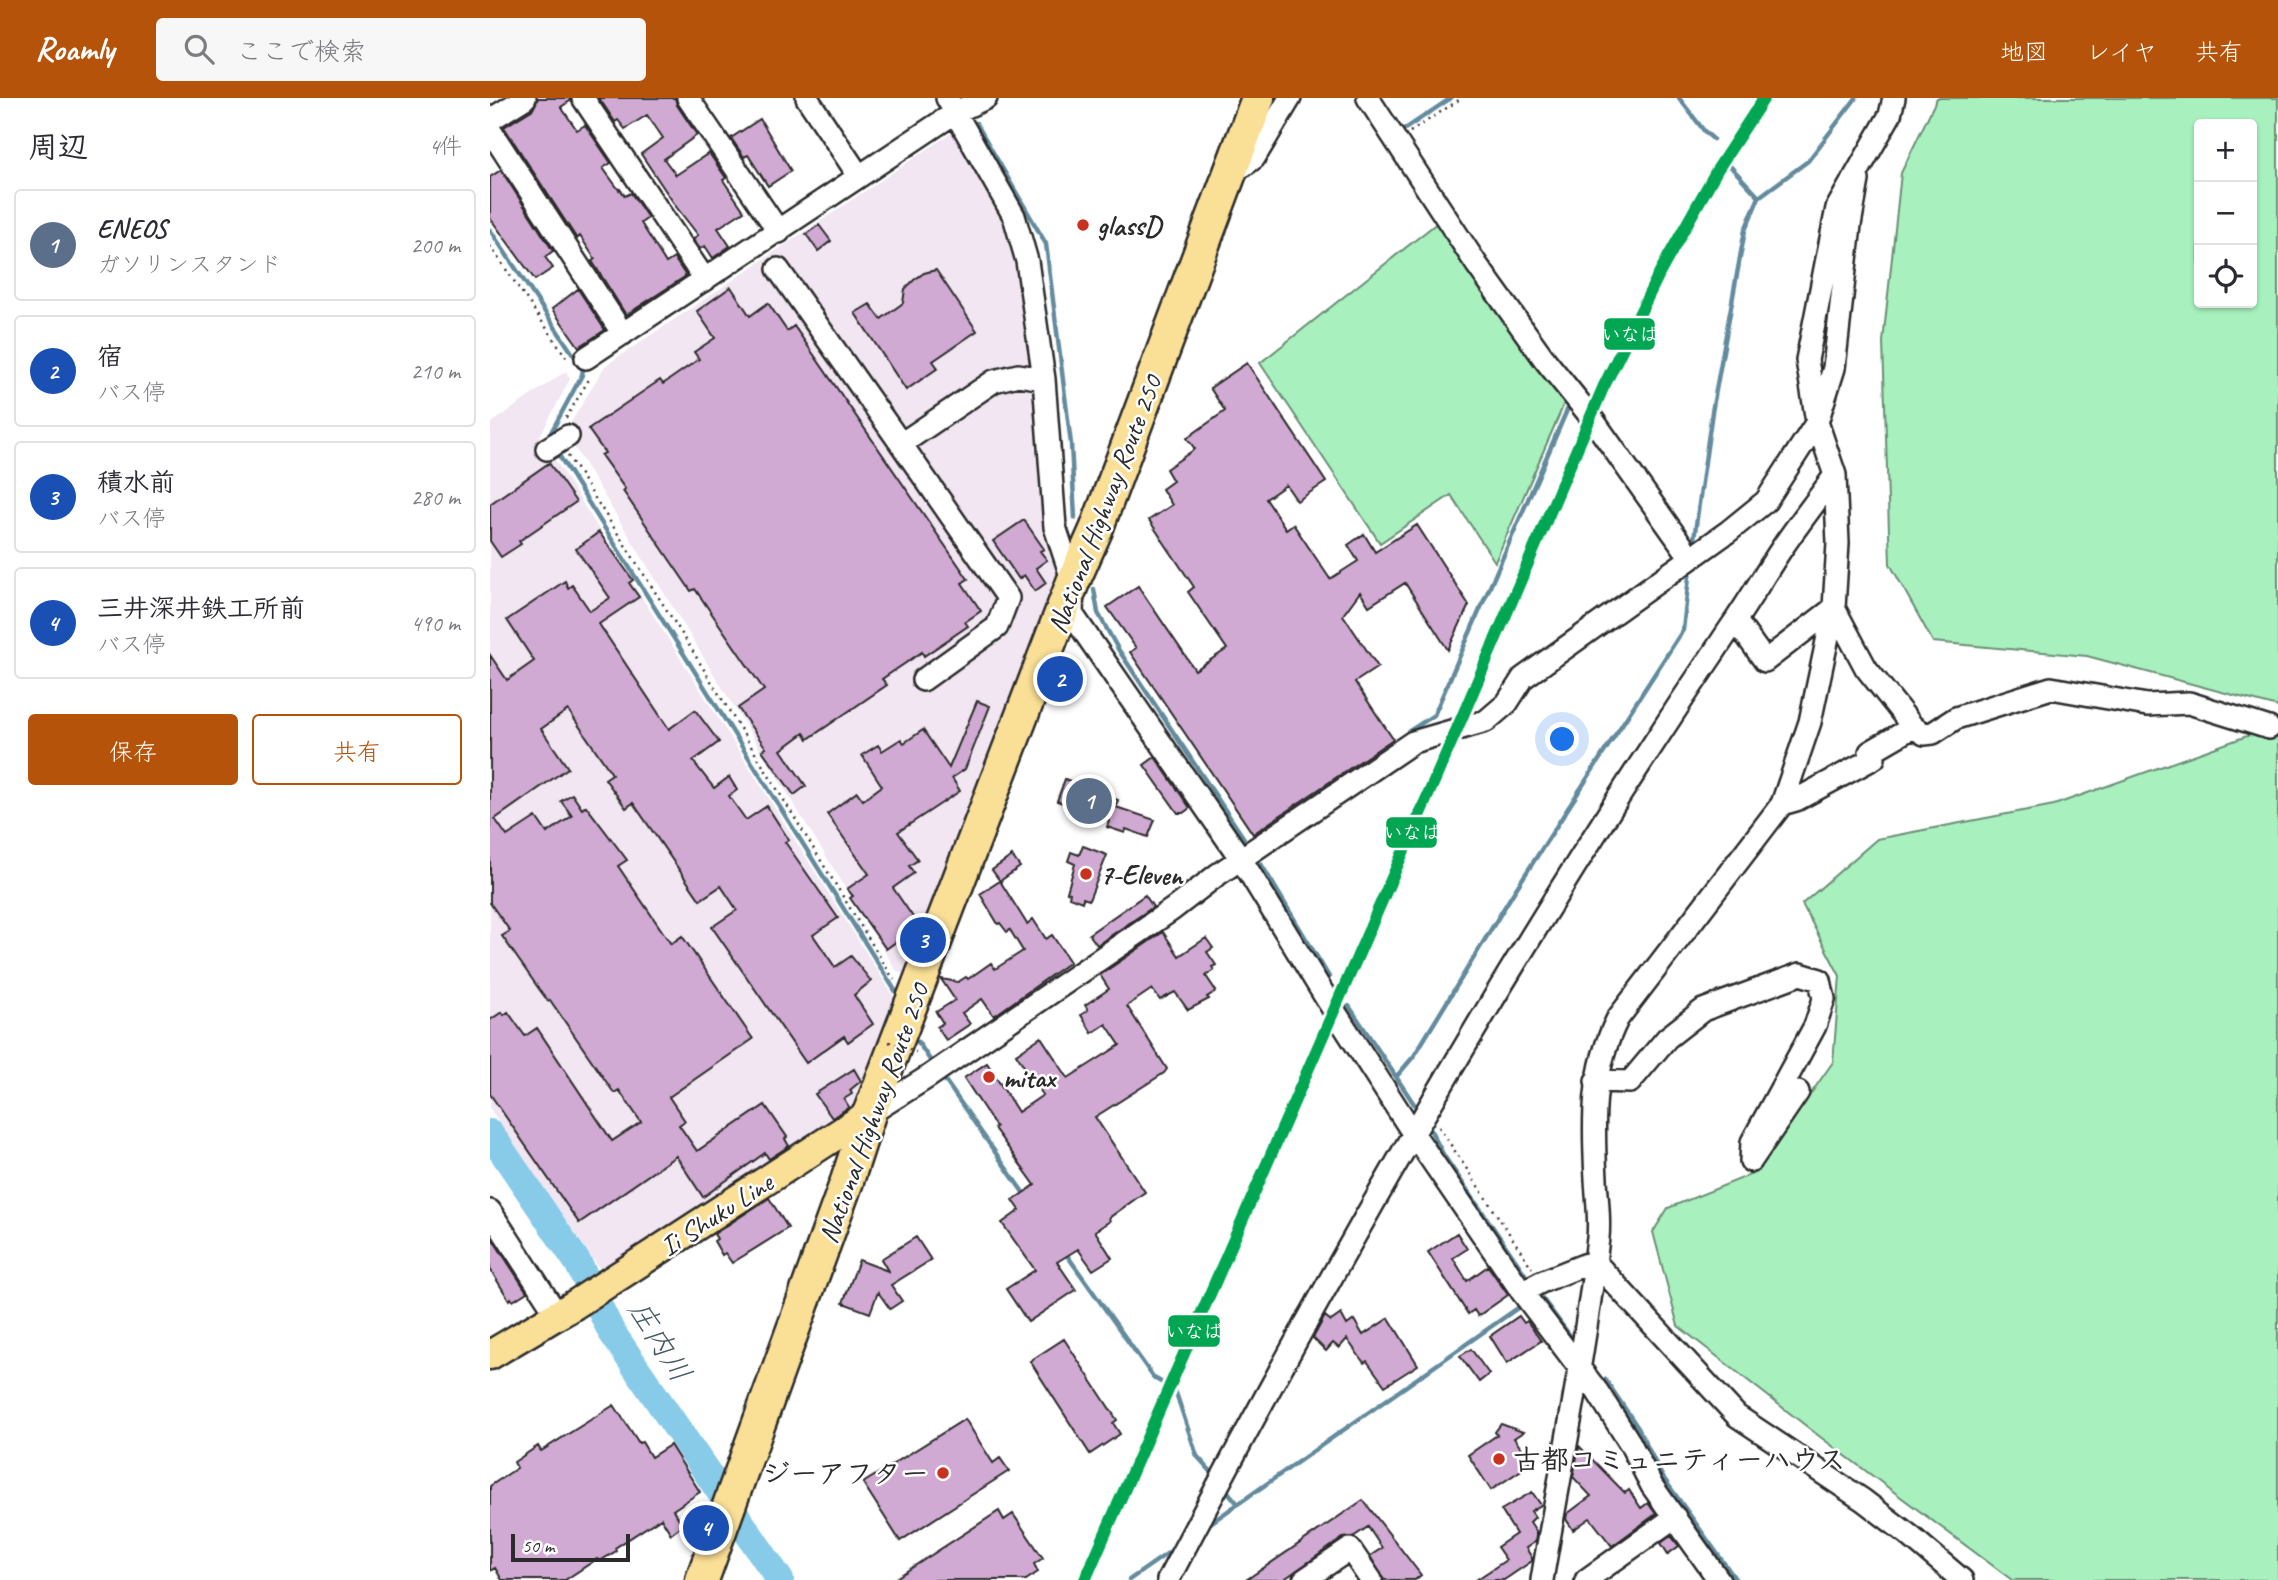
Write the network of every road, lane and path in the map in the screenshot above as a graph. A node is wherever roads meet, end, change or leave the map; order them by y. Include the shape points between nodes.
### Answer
1 (525, 98) edge
2 (583, 98) edge
3 (688, 98) edge
4 (807, 98) edge
5 (986, 98) edge
6 (1258, 98) edge
7 (1290, 98) edge
8 (1368, 98) edge
9 (1462, 98) edge
10 (1894, 98) edge
11 (952, 105) edge
12 (490, 120) edge
13 (490, 130) edge
14 (1396, 142) junction
15 (1233, 164) junction
16 (859, 176) junction
17 (779, 232) junction
18 (490, 246) edge
19 (778, 269) dead end
20 (705, 280) junction
21 (623, 334) junction
22 (579, 359) junction
23 (1044, 379) junction
24 (1817, 422) junction
25 (901, 444) junction
26 (1835, 475) junction
27 (1055, 527) junction
28 (1096, 530) junction
29 (1690, 558) junction
30 (1073, 582) junction
31 (1834, 608) junction
32 (1739, 625) junction
33 (923, 680) dead end
34 (1913, 727) junction
35 (2269, 728) dead end
36 (1782, 804) junction
37 (1241, 859) junction
38 (916, 994) junction
39 (889, 1042) dead end
40 (916, 1052) dead end
41 (1596, 1081) junction
42 (1798, 1092) dead end
43 (869, 1114) junction
44 (1419, 1123) junction
45 (813, 1151) junction
46 (847, 1181) junction
47 (490, 1211) edge
48 (1594, 1261) junction
49 (1529, 1288) junction
50 (566, 1310) junction
51 (490, 1355) edge
52 (1578, 1368) junction
53 (1675, 1517) junction
54 (702, 1580) edge
55 (1168, 1580) edge
56 (1304, 1580) edge
57 (1371, 1580) edge
58 (1542, 1580) edge
59 (1586, 1580) edge
60 (1719, 1580) edge
61 (1962, 1580) edge

1 - 12 street
2 - 20 street
3 - 17 street
4 - 16 street
5 - 11 street
6 - 15 highway, National Highway Route 250
7 - 15 street via 1254,158 1243,166
8 - 14 street
9 - 14 path
10 - 24 street via 1890,115 1837,208 1807,360
11 - 16 street
11 - 23 street via 1020,231
13 - 21 street
14 - 29 street via 1477,265
15 - 28 highway, National Highway Route 250
16 - 17 street
17 - 20 street
18 - 22 path via 569,361
19 - 25 street
20 - 21 street
21 - 22 street
22 - 38 path via 591,365 591,376 555,436 558,442 684,637 895,982
23 - 25 street via 1018,375 995,381
23 - 27 street
24 - 26 street
24 - 29 street via 1766,501
25 - 33 street via 1009,598 997,627
26 - 31 street via 1838,544
26 - 32 street via 1784,546
27 - 28 street via 1062,535 1082,539
27 - 30 street
28 - 30 highway, National Highway Route 250
29 - 37 street via 1523,678 1507,703 1486,721 1413,742
30 - 37 street via 1072,614
30 - 38 highway, National Highway Route 250
31 - 32 street via 1765,661
31 - 34 street via 1866,668
31 - 36 street via 1810,722
32 - 44 street via 1659,734
34 - 35 street via 1924,734 1933,733 1956,718 2051,688 2147,705 2189,703
34 - 36 street via 1870,752 1874,758
36 - 41 street via 1618,1018
37 - 43 street
37 - 44 street via 1326,998
38 - 43 highway, National Highway Route 250
39 - 40 path, bridge
41 - 42 street via 1630,1082 1667,1038 1703,1010 1800,974 1820,980 1824,999 1815,1026 1752,1142 1751,1161
41 - 48 street via 1593,1136 1598,1222
43 - 45 main road, Ii Shuku Line
43 - 46 highway, National Highway Route 250
44 - 49 street
44 - 55 street
45 - 46 main road via 837,1153 845,1164
45 - 50 main road, Ii Shuku Line
46 - 54 highway, National Highway Route 250
47 - 50 street
48 - 49 street
48 - 52 street
48 - 61 street via 1738,1416 1863,1500
49 - 52 street
50 - 51 main road, Ii Shuku Line
52 - 53 street
52 - 58 street
53 - 59 street
53 - 60 street
56 - 57 street via 1350,1549

